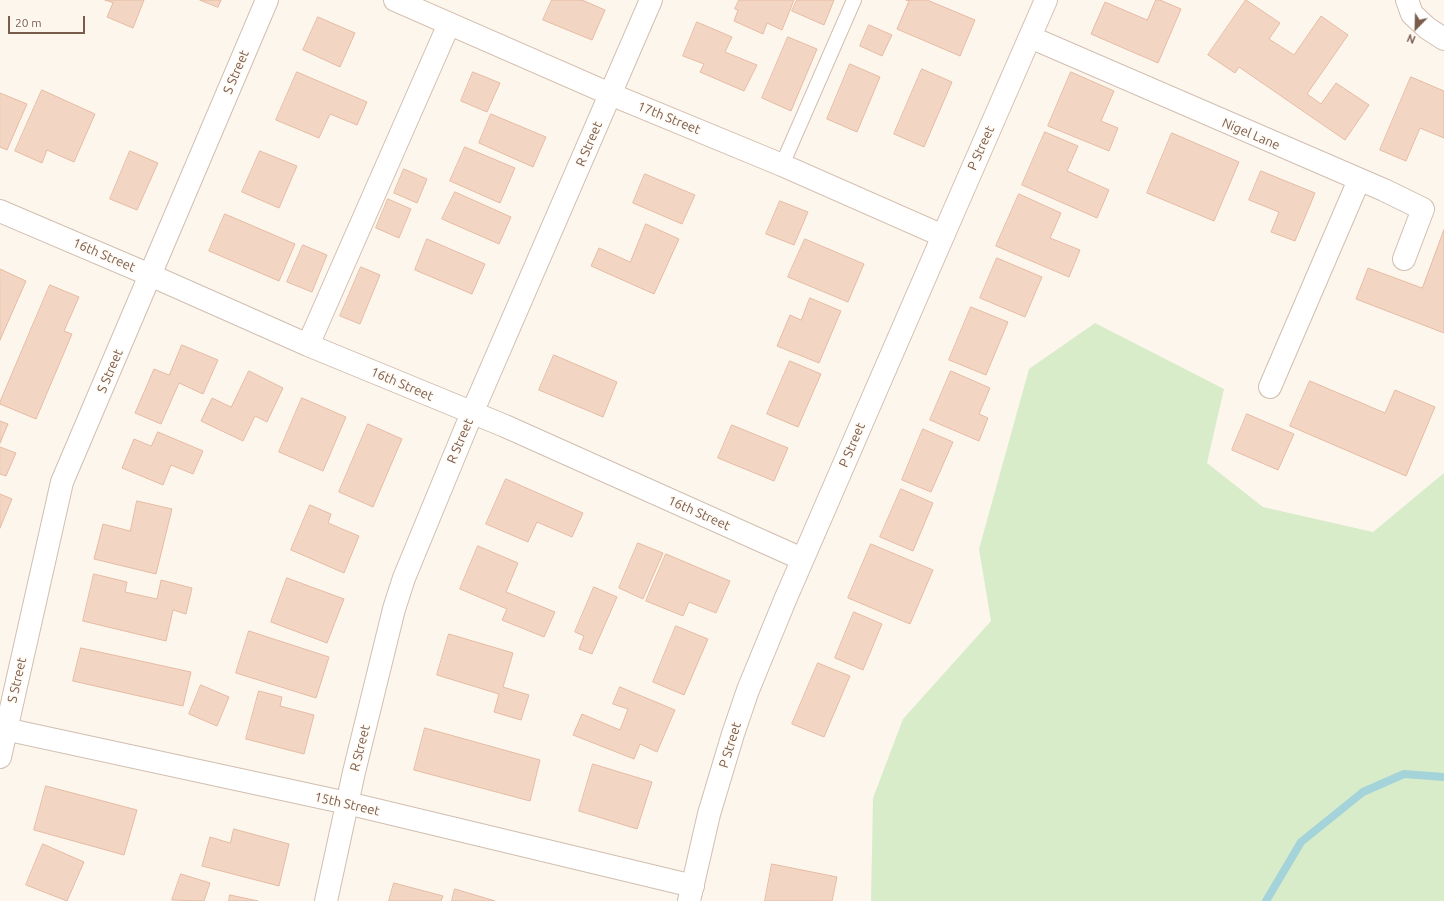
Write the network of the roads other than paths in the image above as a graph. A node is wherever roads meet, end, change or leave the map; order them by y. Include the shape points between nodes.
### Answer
1 (266, 0) edge
2 (394, 0) edge
3 (651, 0) edge
4 (854, 0) edge
5 (1046, 0) edge
6 (1407, 0) edge
7 (449, 24) junction
8 (1030, 38) junction
9 (1444, 38) edge
10 (610, 94) junction
11 (782, 165) junction
12 (1359, 180) junction
13 (0, 211) edge
14 (943, 236) junction
15 (1404, 259) dead end
16 (150, 275) junction
17 (308, 345) junction
18 (1270, 387) dead end
19 (472, 413) junction
20 (802, 560) junction
21 (3, 729) edge
22 (0, 757) edge
23 (347, 803) junction
24 (691, 893) edge
25 (326, 901) edge

1 - 16 street, S Street
2 - 7 street, 17th Street
3 - 10 street, R Street
4 - 11 lane
5 - 8 street, P Street
6 - 9 street via 1412,14 1427,28
7 - 10 street, 17th Street
7 - 17 street
8 - 12 street, Nigel Lane
8 - 14 street, P Street
10 - 11 street, 17th Street
10 - 19 street, R Street
11 - 14 street, 17th Street
12 - 15 street, Nigel Lane via 1423,209
12 - 18 street
13 - 16 street, 16th Street
14 - 20 street, P Street
16 - 17 street, 16th Street
16 - 21 street, S Street via 62,482
17 - 19 street, 16th Street
19 - 20 street, 16th Street
19 - 23 street, R Street via 404,578 394,609
20 - 24 street, P Street via 765,647 733,734 709,814
21 - 22 street, S Street
21 - 23 street, 15th Street
23 - 24 street, 15th Street
23 - 25 street, R Street

